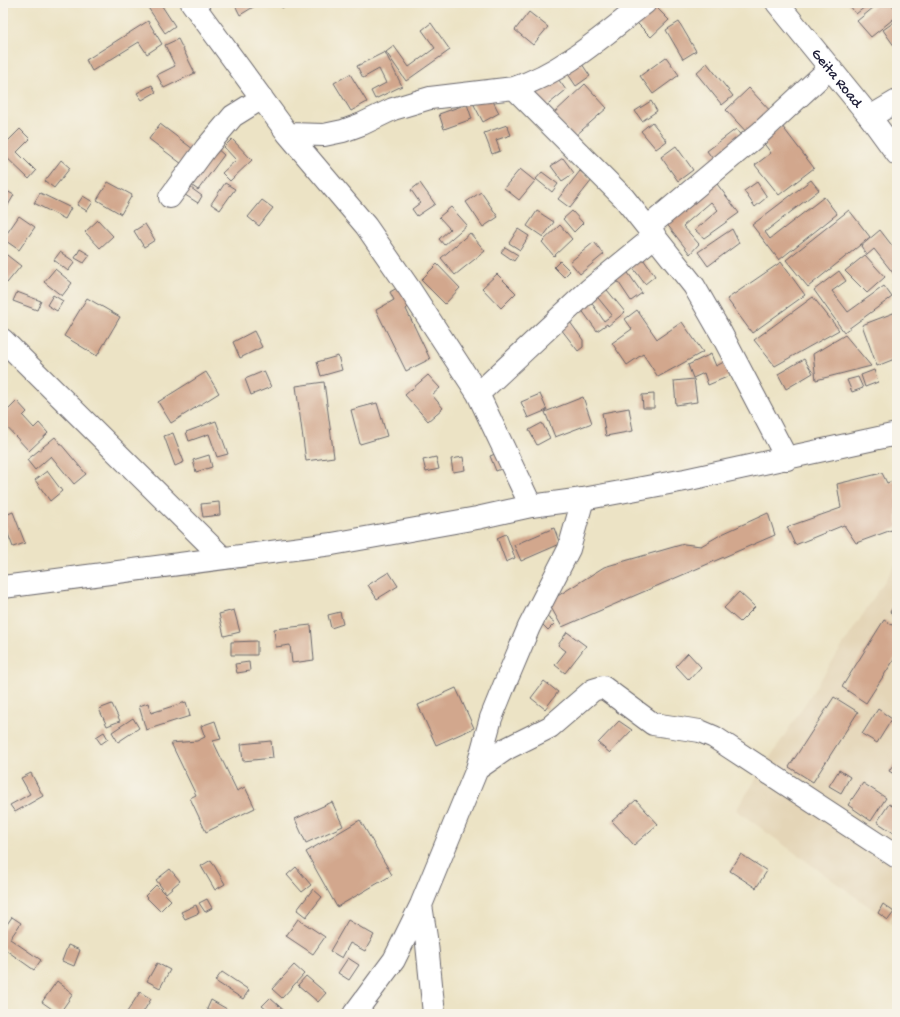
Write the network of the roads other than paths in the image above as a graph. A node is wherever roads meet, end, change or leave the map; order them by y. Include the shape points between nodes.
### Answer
1 (192, 3) edge
2 (645, 3) edge
3 (777, 3) edge
4 (830, 68) junction
5 (514, 88) junction
6 (262, 98) junction
7 (897, 101) edge
8 (870, 117) junction
9 (288, 134) junction
10 (897, 154) edge
11 (170, 197) dead end
12 (652, 231) junction
13 (3, 340) edge
14 (478, 394) junction
15 (897, 434) edge
16 (786, 459) junction
17 (583, 499) junction
18 (532, 506) junction
19 (223, 558) junction
20 (3, 587) edge
21 (476, 769) junction
22 (897, 857) edge
23 (421, 904) junction
24 (354, 1014) edge
25 (434, 1014) edge

1 - 6 main road
2 - 5 main road via 559,67 528,84
3 - 4 main road, Geita Road
4 - 8 main road, Geita Road
4 - 12 main road
5 - 9 main road via 430,98 393,109 344,131 324,135
5 - 12 main road via 624,198
6 - 9 main road
6 - 11 main road via 233,116
7 - 8 main road
8 - 10 main road, Geita Road
9 - 14 main road via 366,226
12 - 14 main road
12 - 16 main road via 694,286
13 - 19 main road
14 - 18 main road
15 - 16 main road
16 - 17 main road
17 - 18 main road
17 - 21 main road via 569,549 504,686 491,718
18 - 19 main road via 332,544
19 - 20 main road
21 - 22 main road via 506,749 550,727 593,690 603,687 653,724 700,730 714,737
21 - 23 main road
23 - 24 main road via 394,960
23 - 25 main road

